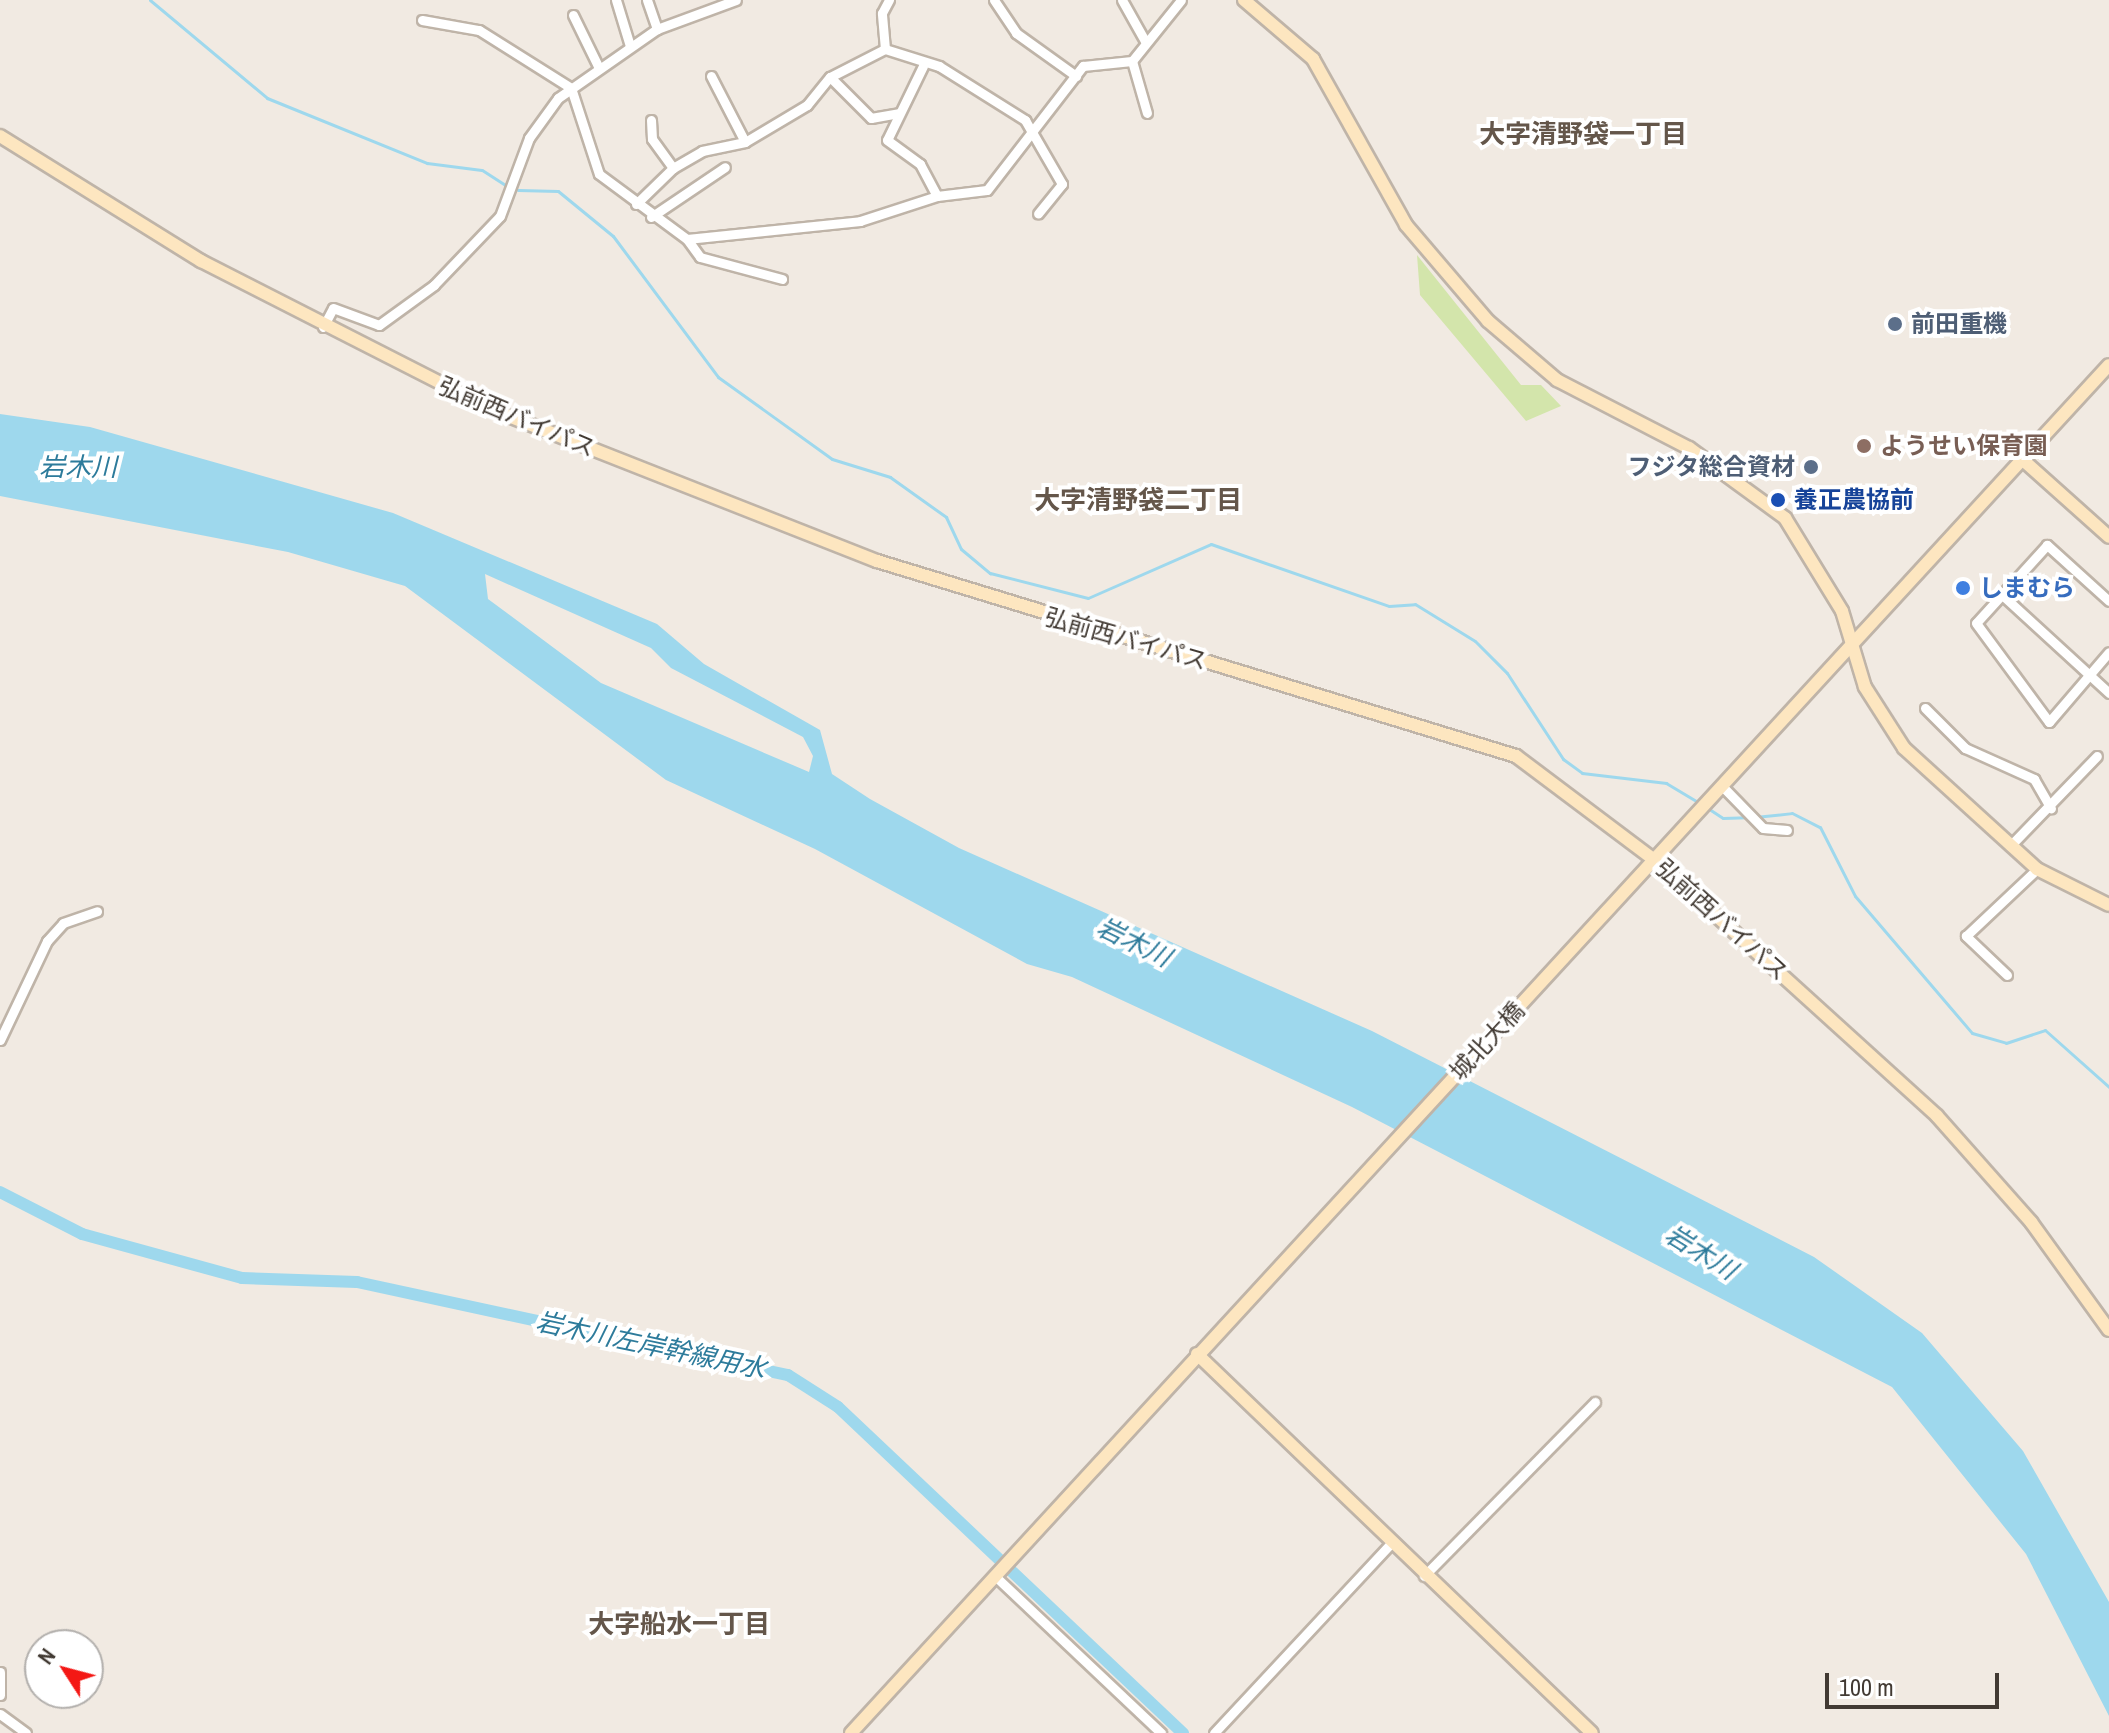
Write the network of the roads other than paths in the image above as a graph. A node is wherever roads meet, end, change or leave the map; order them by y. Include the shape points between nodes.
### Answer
1 (616, 0) edge
2 (647, 0) edge
3 (736, 0) edge
4 (889, 0) edge
5 (994, 0) edge
6 (1122, 0) edge
7 (1181, 0) edge
8 (1244, 0) edge
9 (715, 4) edge
10 (573, 15) dead end
11 (422, 20) dead end
12 (657, 29) junction
13 (1145, 41) junction
14 (630, 46) junction
15 (885, 49) junction
16 (1132, 61) junction
17 (598, 66) junction
18 (923, 66) junction
19 (711, 76) dead end
20 (1076, 76) junction
21 (830, 77) junction
22 (571, 88) junction
23 (899, 113) junction
24 (1147, 113) dead end
25 (651, 120) dead end
26 (1032, 128) junction
27 (0, 136) edge
28 (745, 142) junction
29 (725, 167) dead end
30 (673, 168) junction
31 (937, 196) junction
32 (636, 204) junction
33 (1038, 214) dead end
34 (651, 217) junction
35 (687, 239) junction
36 (782, 279) dead end
37 (322, 327) junction
38 (2109, 365) edge
39 (2023, 460) junction
40 (2109, 537) edge
41 (2000, 593) junction
42 (2109, 601) edge
43 (1853, 645) junction
44 (2109, 652) edge
45 (2089, 674) junction
46 (2109, 693) edge
47 (1925, 708) dead end
48 (2097, 756) dead end
49 (1723, 787) junction
50 (2051, 808) junction
51 (1787, 830) dead end
52 (2010, 846) junction
53 (1656, 861) junction
54 (2037, 869) junction
55 (2109, 905) edge
56 (97, 911) dead end
57 (2007, 975) dead end
58 (0, 1040) edge
59 (2109, 1330) edge
60 (1197, 1354) junction
61 (1595, 1402) dead end
62 (1390, 1544) junction
63 (996, 1573) junction
64 (1424, 1576) junction
65 (0, 1672) edge
66 (0, 1695) edge
67 (0, 1714) edge
68 (26, 1733) edge
69 (851, 1733) edge
70 (1161, 1733) edge
71 (1214, 1733) edge
72 (1592, 1733) edge

1 - 14 street
2 - 12 street
3 - 9 street
4 - 15 street via 882,13
5 - 20 street via 1016,33
6 - 13 street
7 - 13 street
8 - 43 street via 1313,59 1406,225 1488,321 1557,380 1689,448 1772,507 1802,540
9 - 12 street
10 - 17 street
11 - 22 street via 479,30
12 - 14 street
13 - 16 street
14 - 17 street
15 - 18 street
15 - 21 street
16 - 20 street via 1095,61
16 - 24 street
17 - 22 street
18 - 23 street
18 - 26 street via 939,66
19 - 28 street
20 - 26 street
21 - 23 street via 871,118
21 - 28 street via 807,105
22 - 32 street via 599,174
22 - 37 street via 529,138 510,195 482,241 379,325 333,308
23 - 31 street via 887,140 920,164
25 - 30 street via 652,139
26 - 31 street via 987,190
26 - 33 street via 1062,184
27 - 37 street, 弘前西バイパス
28 - 30 street via 712,147
29 - 34 street
30 - 32 street
31 - 35 street via 860,221
32 - 34 street
34 - 35 street
35 - 36 street via 700,257
37 - 53 street, 弘前西バイパス via 491,409 877,561 1030,612 1488,742 1544,772
38 - 39 street, 城北大橋
39 - 40 street
39 - 43 street, 城北大橋
41 - 42 street via 2047,545
41 - 45 street
41 - 45 street via 1976,623 2031,706 2049,722
43 - 49 street, 城北大橋
43 - 52 street via 1865,687 1904,748
44 - 45 street
45 - 46 street
47 - 50 street via 1965,748 2034,779
48 - 50 street
49 - 51 street via 1763,828
49 - 53 street, 城北大橋
50 - 52 street
52 - 54 street
53 - 59 street, 弘前西バイパス via 1937,1116 2031,1222
53 - 60 street, 城北大橋
54 - 55 street
54 - 57 street via 1966,936
56 - 58 street via 63,923 47,941
60 - 62 street
60 - 63 street, 城北大橋
61 - 64 street
62 - 64 street
62 - 71 street
63 - 69 street, 城北大橋
63 - 70 street
64 - 72 street
65 - 66 street
67 - 68 street

